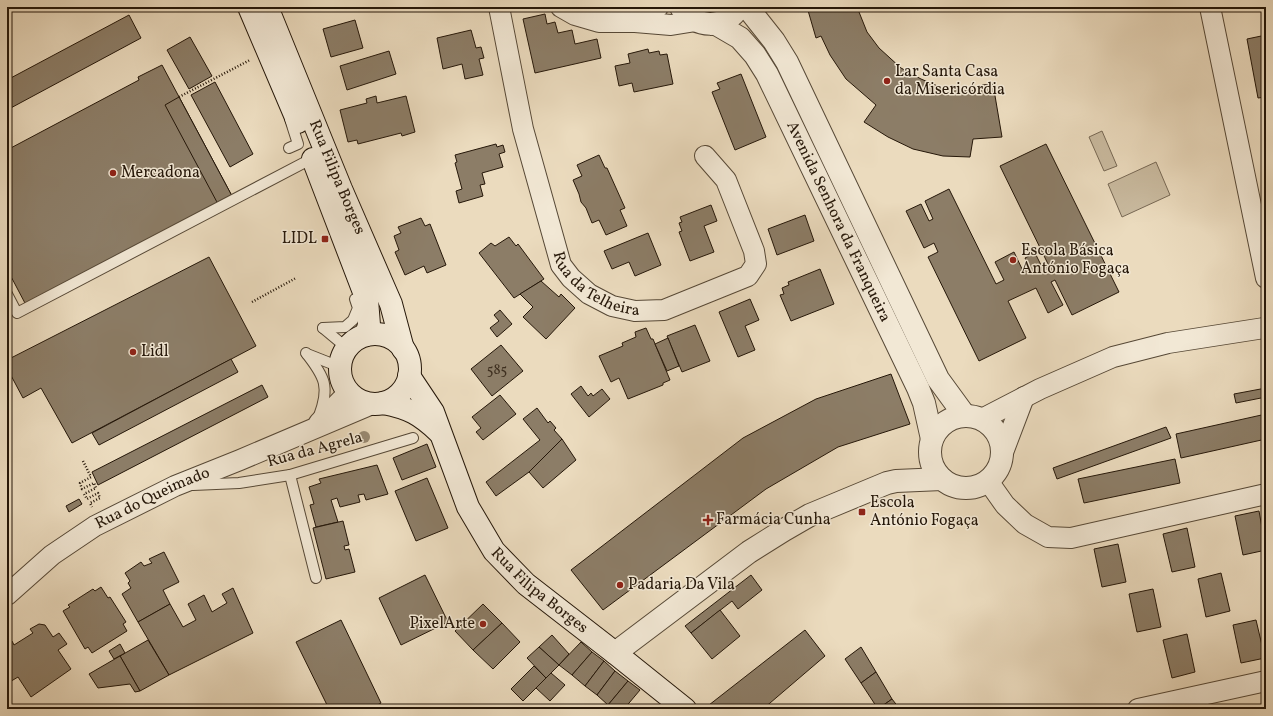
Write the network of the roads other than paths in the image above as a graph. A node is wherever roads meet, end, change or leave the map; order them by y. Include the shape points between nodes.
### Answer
1 (249, 7) edge
2 (267, 7) edge
3 (499, 7) edge
4 (561, 7) edge
5 (658, 7) edge
6 (739, 7) edge
7 (747, 7) edge
8 (1210, 7) edge
9 (698, 17) edge
10 (635, 22) junction
11 (300, 150) junction
12 (705, 156) dead end
13 (327, 195) junction
14 (1266, 278) edge
15 (7, 294) edge
16 (1265, 326) edge
17 (366, 335) junction
18 (403, 348) junction
19 (344, 357) junction
20 (409, 376) junction
21 (349, 392) junction
22 (1024, 397) junction
23 (377, 404) junction
24 (973, 417) junction
25 (314, 429) junction
26 (441, 434) junction
27 (413, 438) dead end
28 (931, 445) junction
29 (1002, 455) junction
30 (290, 475) junction
31 (942, 479) junction
32 (896, 481) junction
33 (988, 481) junction
34 (175, 486) junction
35 (1266, 494) edge
36 (316, 578) dead end
37 (7, 595) edge
38 (615, 653) junction
39 (1266, 680) edge
40 (685, 709) edge
41 (1138, 709) edge

1 - 11 street, Rua Filipa Borges via 258,51
2 - 18 street, Rua Filipa Borges via 391,304
3 - 12 street, Rua da Telheira via 523,129 561,265 589,294 612,306 635,311 664,310 748,276 756,264 754,251 726,180
4 - 10 street via 575,15 599,22
5 - 10 street
6 - 9 street via 728,19
7 - 24 street, Avenida Senhora da Franqueira via 787,62 938,379
8 - 14 street
9 - 10 street via 671,25
9 - 28 street, Avenida Senhora da Franqueira via 740,38 767,74 918,388 924,402
11 - 13 street, Rua Filipa Borges
11 - 15 lane via 17,313
13 - 17 street, Rua Filipa Borges via 367,300 369,325
13 - 19 lane via 358,308 353,320 345,326 323,328
16 - 22 street via 1168,343 1112,357
17 - 18 street via 387,336
17 - 19 street via 354,341
18 - 20 street via 410,366
19 - 21 street via 341,379
19 - 25 lane via 306,353 322,375 325,389 323,405
20 - 23 street via 400,393 392,400
20 - 26 street, Rua Filipa Borges via 433,412
21 - 23 street via 361,401
21 - 25 street, Rua do Queimado
22 - 24 street
22 - 29 street
23 - 25 street, Rua do Queimado
23 - 26 street, Rua Filipa Borges via 400,406 413,412
24 - 28 street via 954,418 945,423 937,430
24 - 29 street via 991,425 998,434 1002,444
25 - 34 street, Rua do Queimado
26 - 38 street, Rua Filipa Borges via 468,507 494,551 526,584
27 - 30 lane, Rua da Agrela
28 - 31 street via 931,461
28 - 32 street
29 - 33 street via 1000,465
30 - 34 lane, Rua da Agrela via 239,483
30 - 36 lane
31 - 32 street
31 - 33 street via 952,486 965,489 977,487
32 - 38 street via 810,515 784,530 749,552
33 - 35 street via 1005,505 1025,524 1048,537 1071,538
34 - 37 street, Rua do Queimado via 95,526 52,555
38 - 40 street, Rua Filipa Borges
39 - 41 street

